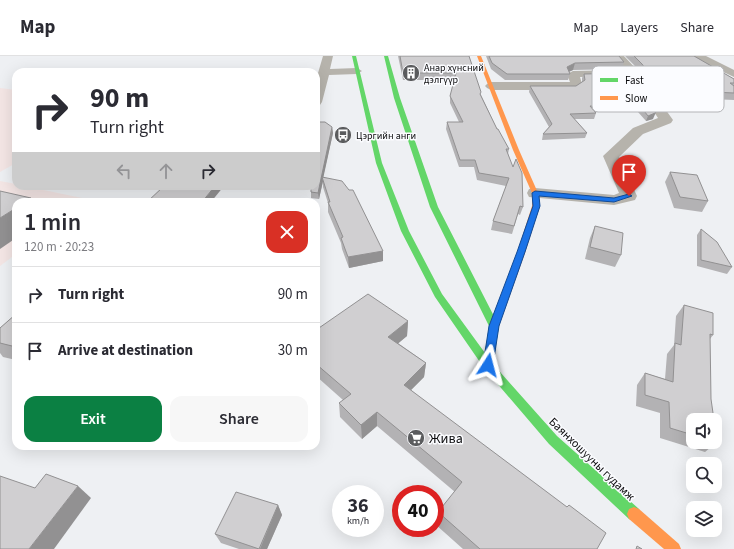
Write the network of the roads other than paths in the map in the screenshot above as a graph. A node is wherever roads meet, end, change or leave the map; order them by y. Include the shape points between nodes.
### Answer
1 (328, 56) edge
2 (354, 56) edge
3 (386, 56) edge
4 (479, 56) edge
5 (618, 56) edge
6 (698, 56) edge
7 (627, 66) edge
8 (718, 66) edge
9 (724, 69) edge
10 (357, 71) junction
11 (325, 72) junction
12 (592, 74) edge
13 (734, 74) edge
14 (491, 86) junction
15 (320, 89) edge
16 (661, 112) edge
17 (535, 193) junction
18 (494, 326) junction
19 (488, 365) junction
20 (674, 549) edge

1 - 11 street
2 - 10 street, Баянхошууны гудамж
3 - 18 street via 397,98 434,207
4 - 14 street
5 - 7 street
6 - 8 street
9 - 13 street
10 - 11 street
10 - 19 street, Баянхошууны гудамж via 379,163 405,231 438,295
11 - 15 street
12 - 14 street via 573,74 576,84 569,86
14 - 17 street
16 - 17 street via 666,120 638,131 611,156 629,196 614,200
17 - 18 street via 536,206
18 - 19 street
19 - 20 street, Баянхошууны гудамж via 552,440

